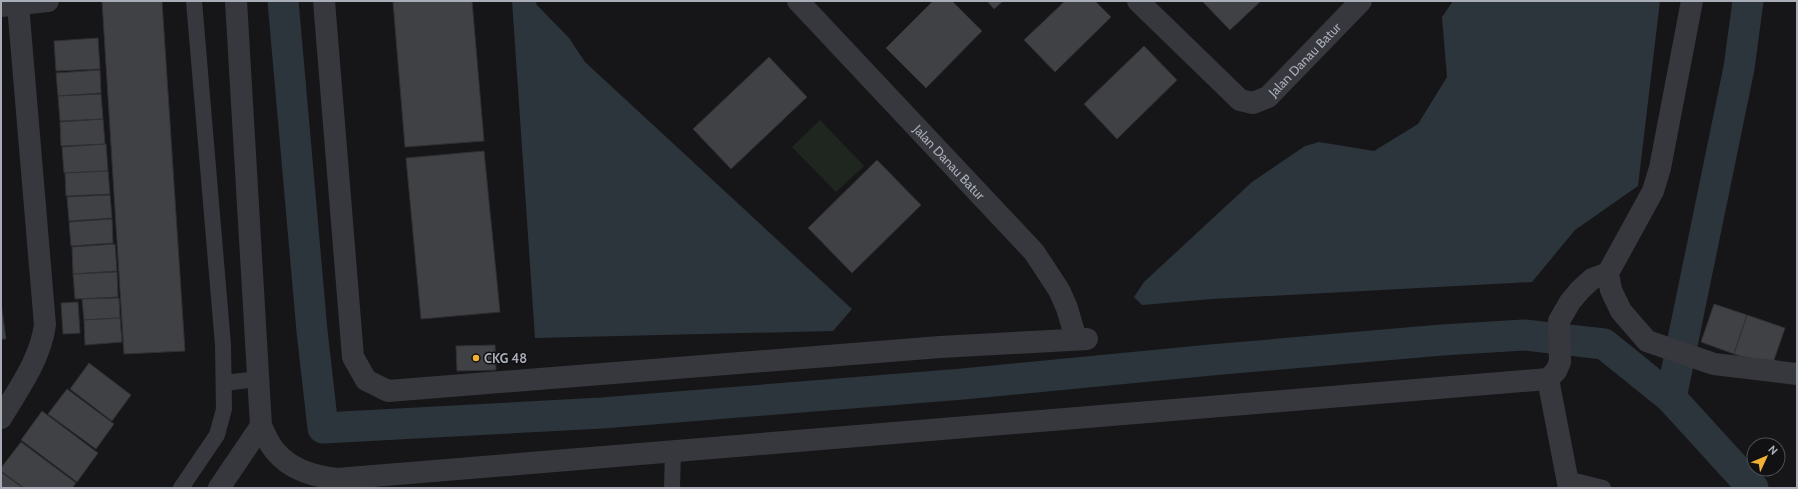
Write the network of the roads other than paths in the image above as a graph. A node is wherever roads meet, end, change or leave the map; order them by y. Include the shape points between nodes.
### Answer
1 (48, 1) edge
2 (194, 1) edge
3 (236, 1) edge
4 (324, 1) edge
5 (798, 1) edge
6 (1138, 1) edge
7 (1361, 1) edge
8 (1692, 1) edge
9 (10, 6) edge
10 (1608, 273) junction
11 (1554, 371) junction
12 (1797, 374) edge
13 (258, 379) junction
14 (224, 383) junction
15 (1, 418) edge
16 (261, 426) junction
17 (674, 451) junction
18 (334, 483) edge
19 (1568, 484) edge
20 (181, 488) edge
21 (219, 488) edge
22 (672, 488) edge
23 (1602, 488) edge

1 - 9 street
2 - 14 lane
3 - 13 street
4 - 5 street, Jalan Danau Batur via 353,357 366,380 388,391 932,348 1081,339 1059,290 1034,252
6 - 7 street, Jalan Danau Batur via 1240,100 1253,103 1268,97
8 - 10 street via 1660,168 1653,191
9 - 15 street via 45,325 35,362
10 - 11 street via 1586,284 1570,302 1559,321
10 - 12 street via 1611,290 1621,312 1647,341 1714,364
11 - 17 street
11 - 19 street
13 - 14 lane
13 - 16 street
14 - 20 lane via 224,409 217,436
16 - 18 street via 275,451 292,466
16 - 21 street
17 - 18 street
17 - 22 lane
19 - 23 lane

